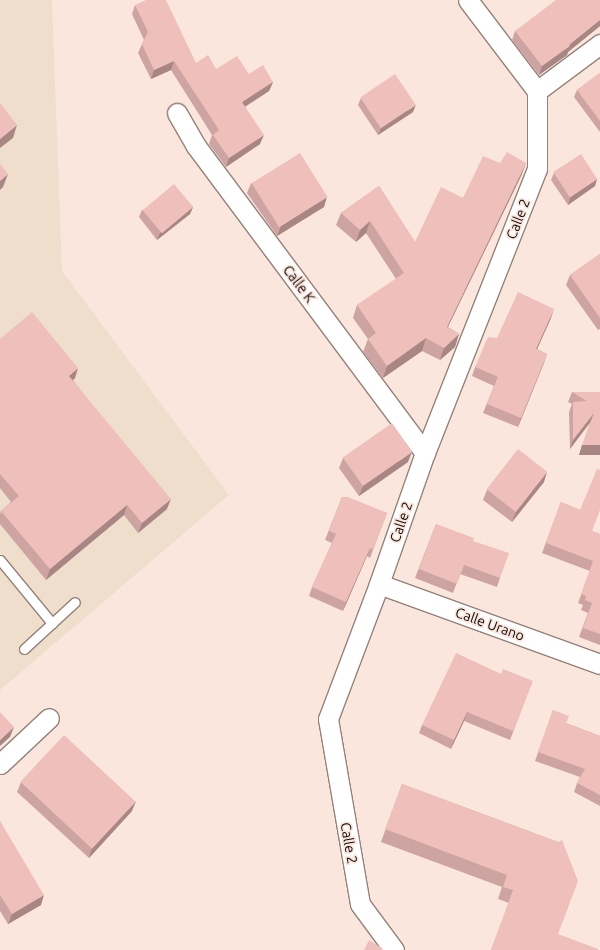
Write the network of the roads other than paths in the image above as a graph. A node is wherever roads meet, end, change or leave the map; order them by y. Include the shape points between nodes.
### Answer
1 (468, 0) edge
2 (600, 44) edge
3 (537, 91) junction
4 (177, 113) dead end
5 (425, 453) junction
6 (0, 560) edge
7 (379, 584) junction
8 (75, 602) dead end
9 (52, 623) junction
10 (24, 649) dead end
11 (600, 664) edge
12 (49, 718) dead end
13 (0, 764) edge
14 (394, 950) edge

1 - 3 street
2 - 3 street
3 - 5 street, Calle 2 via 537,169
4 - 5 street, Calle K via 204,157
5 - 7 street, Calle 2
6 - 9 lane
7 - 11 street, Calle Urano
7 - 14 street, Calle 2 via 328,718 360,904
8 - 9 lane
9 - 10 lane
12 - 13 street

